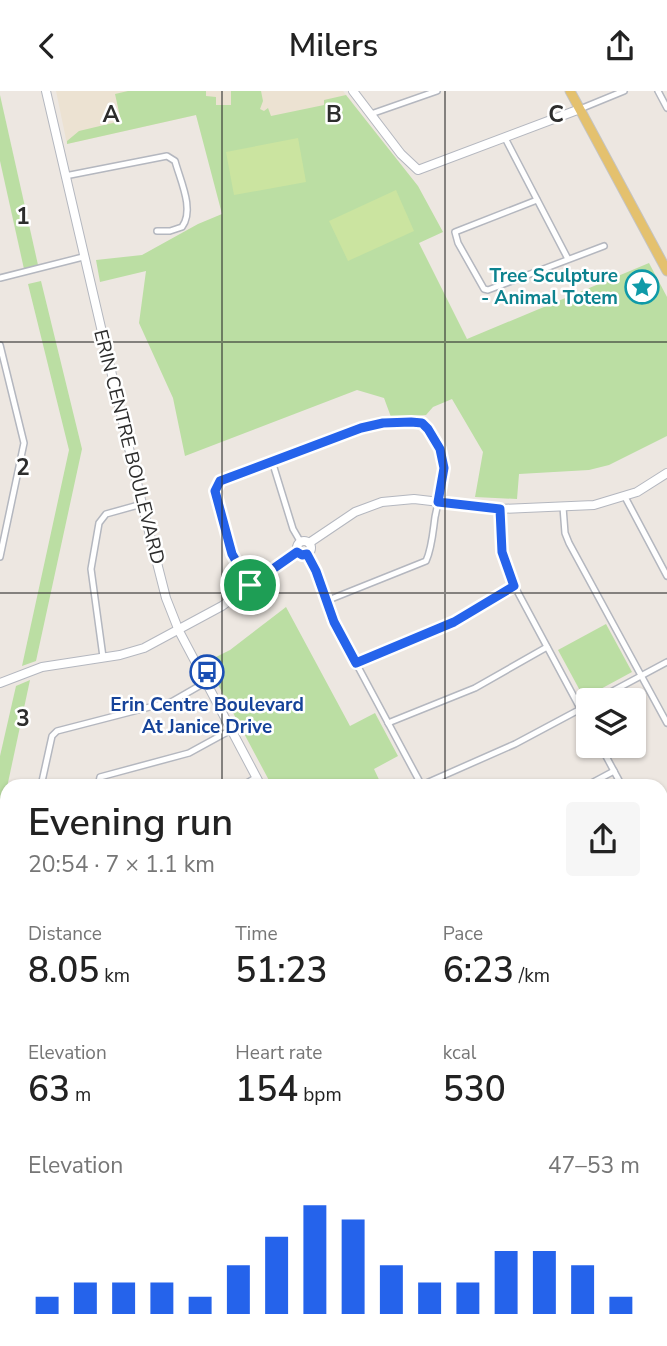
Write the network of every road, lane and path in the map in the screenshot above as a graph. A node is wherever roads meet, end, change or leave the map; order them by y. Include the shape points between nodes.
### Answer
1 (46, 91) edge
2 (353, 91) edge
3 (437, 91) edge
4 (570, 91) edge
5 (624, 91) edge
6 (658, 91) edge
7 (667, 108) edge
8 (580, 109) junction
9 (371, 114) junction
10 (505, 138) junction
11 (65, 176) junction
12 (537, 199) junction
13 (157, 231) dead end
14 (604, 246) dead end
15 (83, 257) junction
16 (568, 259) junction
17 (667, 271) edge
18 (0, 278) edge
19 (0, 345) edge
20 (272, 461) junction
21 (667, 473) edge
22 (625, 497) junction
23 (438, 502) junction
24 (142, 504) junction
25 (563, 507) junction
26 (500, 509) junction
27 (3, 533) edge
28 (299, 540) junction
29 (309, 543) junction
30 (297, 552) junction
31 (307, 554) junction
32 (0, 557) edge
33 (667, 576) edge
34 (250, 585) junction
35 (514, 586) junction
36 (327, 601) junction
37 (178, 631) junction
38 (547, 647) junction
39 (103, 657) junction
40 (667, 662) edge
41 (356, 663) junction
42 (641, 676) junction
43 (206, 682) junction
44 (0, 683) edge
45 (618, 688) edge
46 (576, 701) edge
47 (576, 711) edge
48 (388, 723) junction
49 (667, 723) edge
50 (231, 730) junction
51 (607, 758) edge
52 (614, 771) junction
53 (43, 779) edge
54 (100, 779) edge
55 (257, 779) edge
56 (419, 779) edge
57 (436, 779) edge
58 (599, 779) edge
59 (618, 779) edge

1 - 11 street, ERIN CENTRE BOULEVARD
2 - 9 street
3 - 9 street
4 - 8 main road
5 - 8 street
6 - 7 street
8 - 10 street
8 - 17 main road
9 - 10 street via 418,170
10 - 12 street
11 - 13 street via 172,157 187,218 182,227
11 - 15 street, ERIN CENTRE BOULEVARD
12 - 16 street
12 - 16 street via 454,236 481,287 488,289
14 - 16 street
15 - 18 street
15 - 24 street, ERIN CENTRE BOULEVARD
19 - 27 street via 24,443
20 - 23 street via 372,425 422,423 443,460
20 - 28 street
20 - 34 street via 220,481 215,491 232,554
21 - 22 street
22 - 25 street
22 - 33 street
23 - 26 street
23 - 29 street via 403,499 372,505
23 - 36 street via 426,561
24 - 37 street, ERIN CENTRE BOULEVARD
24 - 39 street via 106,514 99,523 91,569
25 - 26 street
25 - 42 street via 569,543
26 - 35 street via 502,552
27 - 32 street
28 - 29 street
28 - 30 street
29 - 31 street
30 - 31 street
30 - 34 street
31 - 36 street
34 - 37 street
35 - 38 street
35 - 41 street via 454,622
36 - 41 street
37 - 39 street via 144,648
37 - 43 street, ERIN CENTRE BOULEVARD
38 - 46 street
38 - 48 street via 475,688
39 - 44 street via 42,667
40 - 42 street
41 - 48 street
42 - 45 street
42 - 49 street
43 - 50 street, ERIN CENTRE BOULEVARD
43 - 53 street via 173,701 57,731
47 - 57 street
48 - 56 street
50 - 54 street via 189,753
50 - 55 street, ERIN CENTRE BOULEVARD
51 - 52 street
52 - 58 street
52 - 59 street

